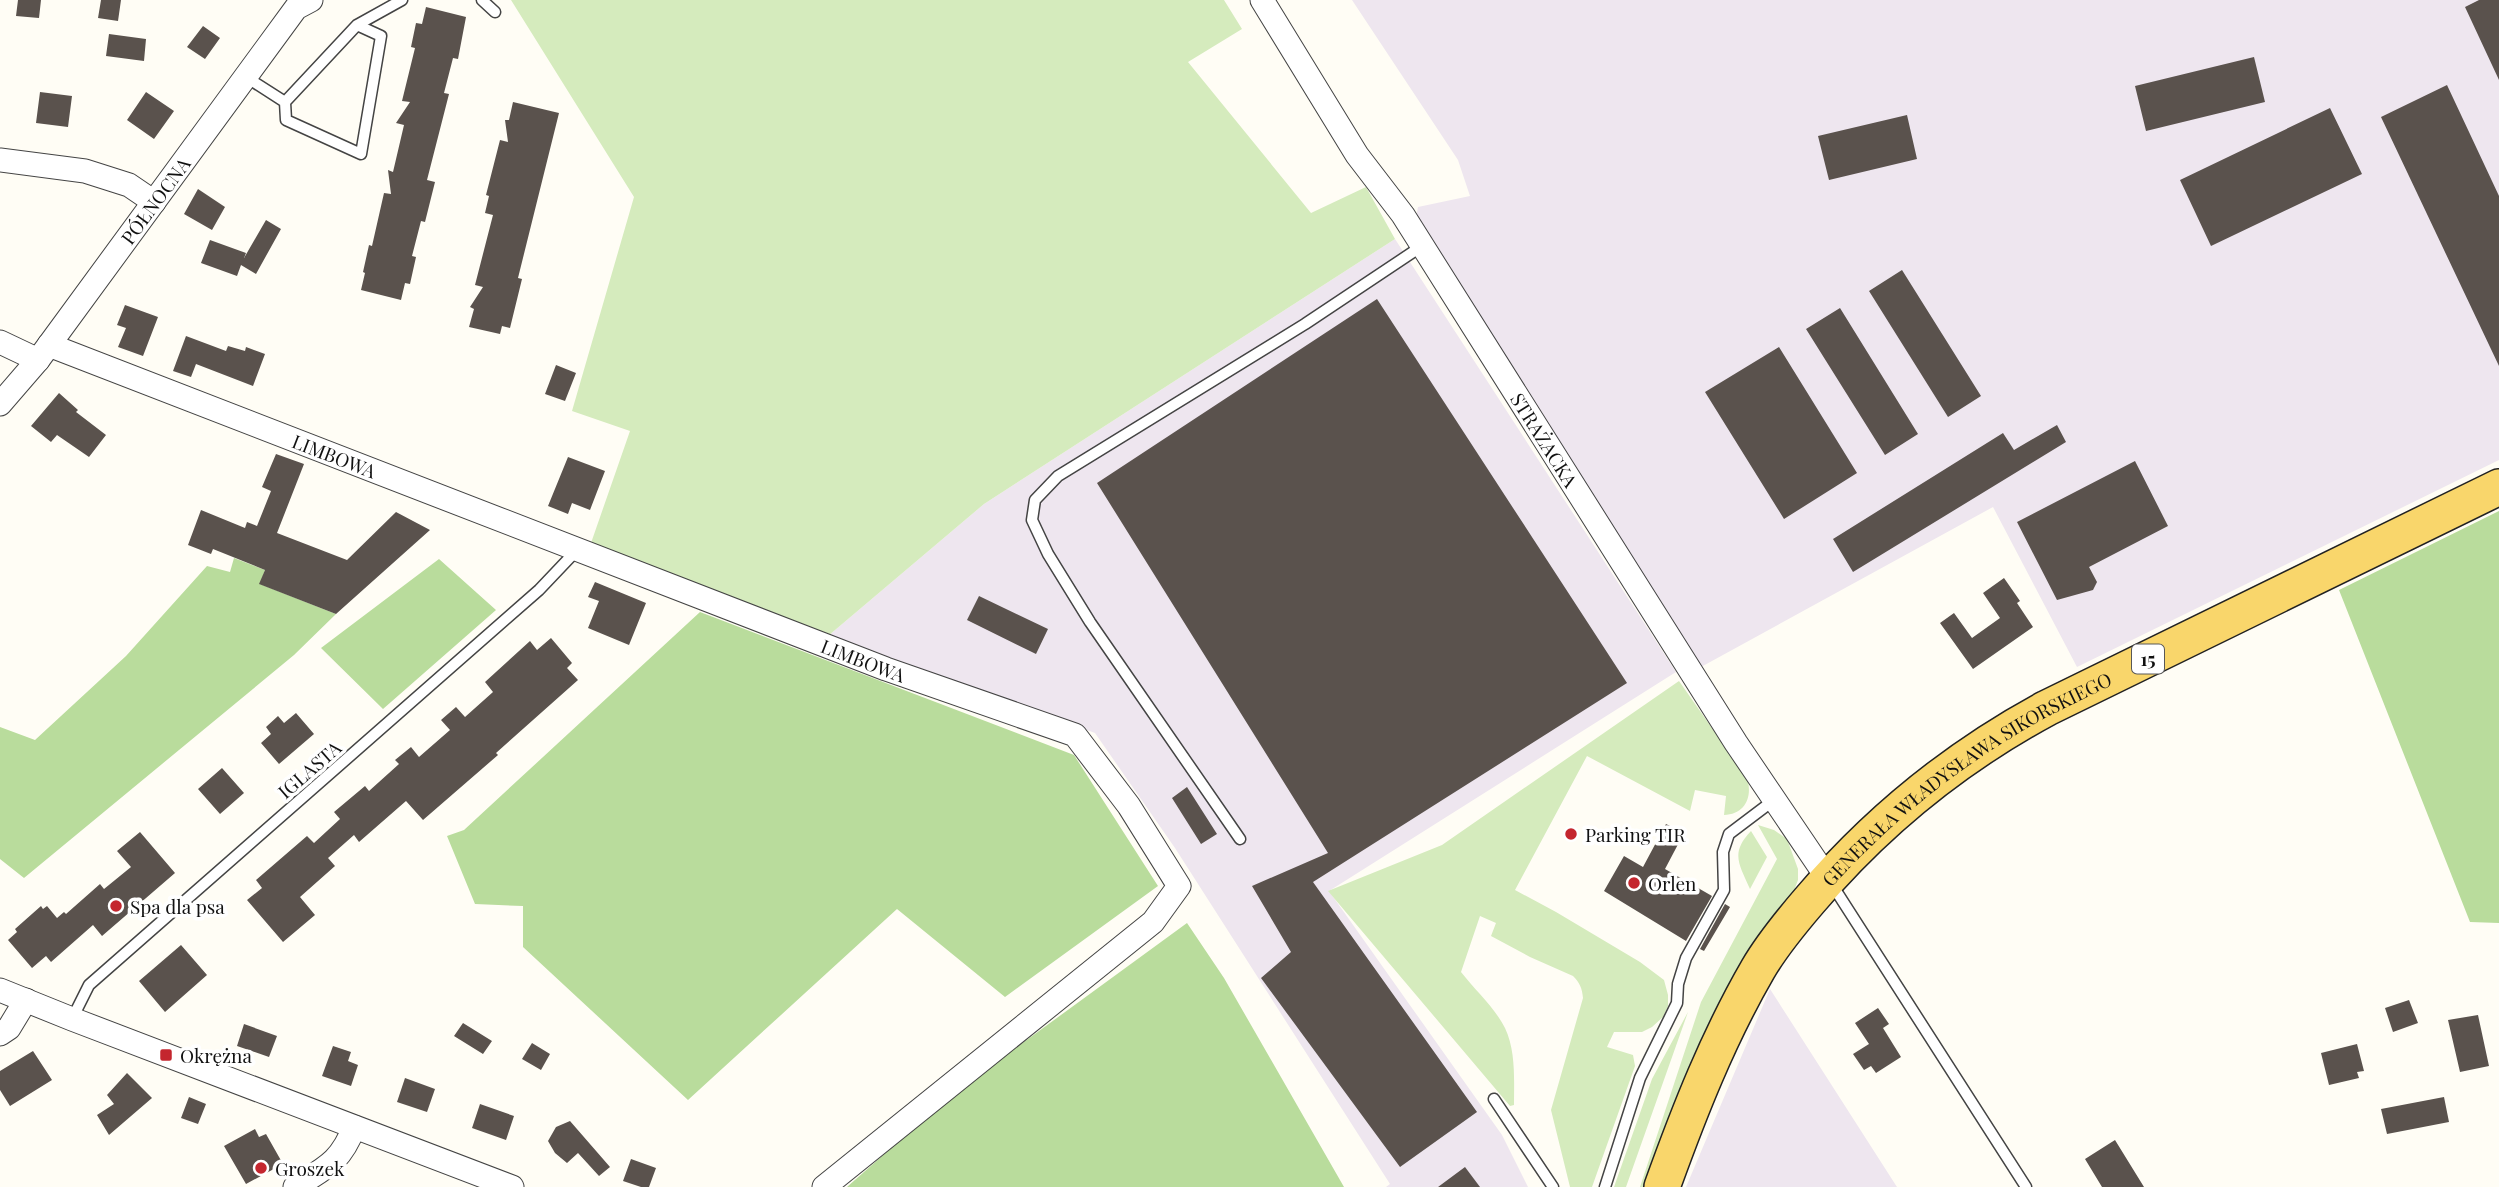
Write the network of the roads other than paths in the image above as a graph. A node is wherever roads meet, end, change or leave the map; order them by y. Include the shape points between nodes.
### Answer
1 (402, 0) edge
2 (482, 0) edge
3 (1262, 0) edge
4 (297, 2) edge
5 (495, 12) dead end
6 (357, 24) junction
7 (246, 77) junction
8 (285, 102) junction
9 (0, 160) edge
10 (154, 202) junction
11 (1422, 246) junction
12 (0, 342) edge
13 (43, 353) junction
14 (0, 404) edge
15 (2499, 487) edge
16 (577, 550) junction
17 (1774, 800) junction
18 (1240, 839) dead end
19 (1828, 879) junction
20 (0, 990) edge
21 (26, 1000) junction
22 (72, 1019) junction
23 (0, 1034) edge
24 (1494, 1099) dead end
25 (354, 1127) junction
26 (295, 1187) edge
27 (512, 1187) edge
28 (824, 1187) edge
29 (1553, 1187) edge
30 (1605, 1187) edge
31 (1662, 1187) edge
32 (2026, 1187) edge

1 - 6 lane
2 - 5 lane
3 - 11 street, STRAŻACKA via 1357,155
4 - 7 street, PÓŁNOCNA
6 - 8 lane
6 - 8 lane via 381,36 361,153 286,120
7 - 8 lane
7 - 10 street, PÓŁNOCNA
9 - 10 street via 85,172 129,185
10 - 13 street, PÓŁNOCNA
11 - 17 street, STRAŻACKA
11 - 18 lane via 1058,476 1035,500 1031,520 1048,554
12 - 13 street, LIMBOWA
13 - 14 street, PÓŁNOCNA
13 - 16 street, LIMBOWA
15 - 19 main road, GENERAŁA WŁADYSŁAWA SIKORSKIEGO / 15 via 2008,729 1927,785
16 - 22 lane, IGLASTA via 539,590 89,985
16 - 28 street, LIMBOWA via 886,669 1075,735 1129,806 1179,886 1153,922
17 - 19 street, STRAŻACKA
17 - 30 lane via 1729,834 1723,852 1724,890 1686,958 1678,1003 1640,1079
19 - 31 main road, GENERAŁA WŁADYSŁAWA SIKORSKIEGO / 15 via 1760,966 1729,1020
19 - 32 lane
20 - 21 street
21 - 22 street
21 - 23 street via 9,1028
22 - 25 street
24 - 29 lane
25 - 26 street via 346,1148 330,1165
25 - 27 street

